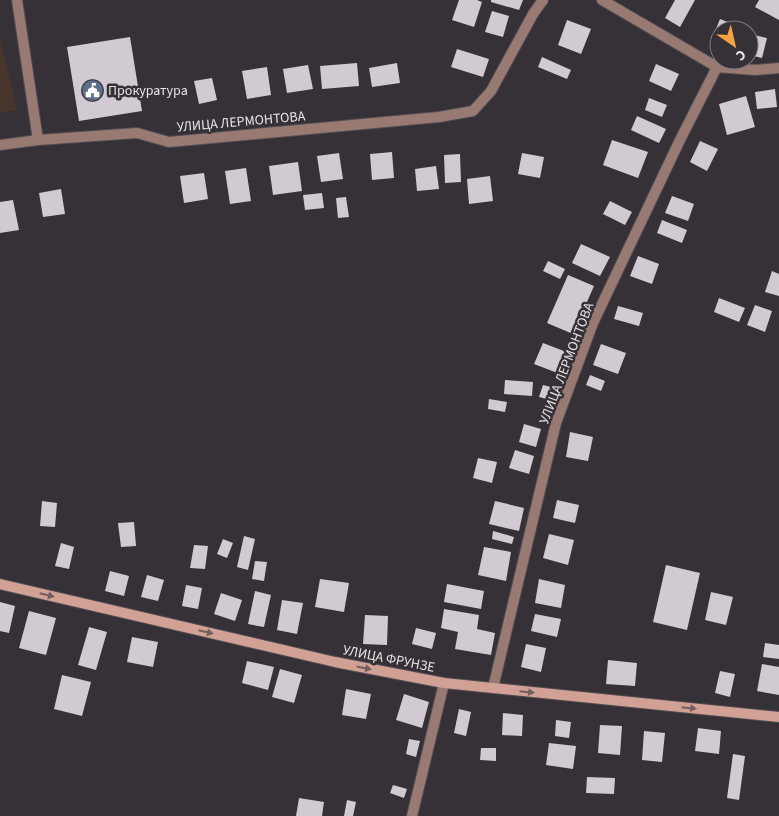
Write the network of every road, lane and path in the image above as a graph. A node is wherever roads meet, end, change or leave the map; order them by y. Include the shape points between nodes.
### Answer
1 (16, 0) edge
2 (543, 0) edge
3 (602, 0) edge
4 (709, 62) edge
5 (779, 68) edge
6 (715, 70) edge
7 (759, 70) edge
8 (38, 140) junction
9 (0, 145) edge
10 (0, 584) edge
11 (444, 683) junction
12 (493, 688) junction
13 (779, 717) edge
14 (412, 816) edge

1 - 8 street
2 - 8 street, УЛИЦА ЛЕРМОНТОВА via 491,91 473,111 439,117 169,142 137,133
3 - 4 street
5 - 7 street
6 - 12 street, УЛИЦА ЛЕРМОНТОВА via 593,323 556,423
8 - 9 street, УЛИЦА ЛЕРМОНТОВА
10 -> 11 street, УЛИЦА ФРУНЗЕ via 325,660
11 - 12 street, УЛИЦА ФРУНЗЕ
11 - 14 street
12 -> 13 street, УЛИЦА ФРУНЗЕ

